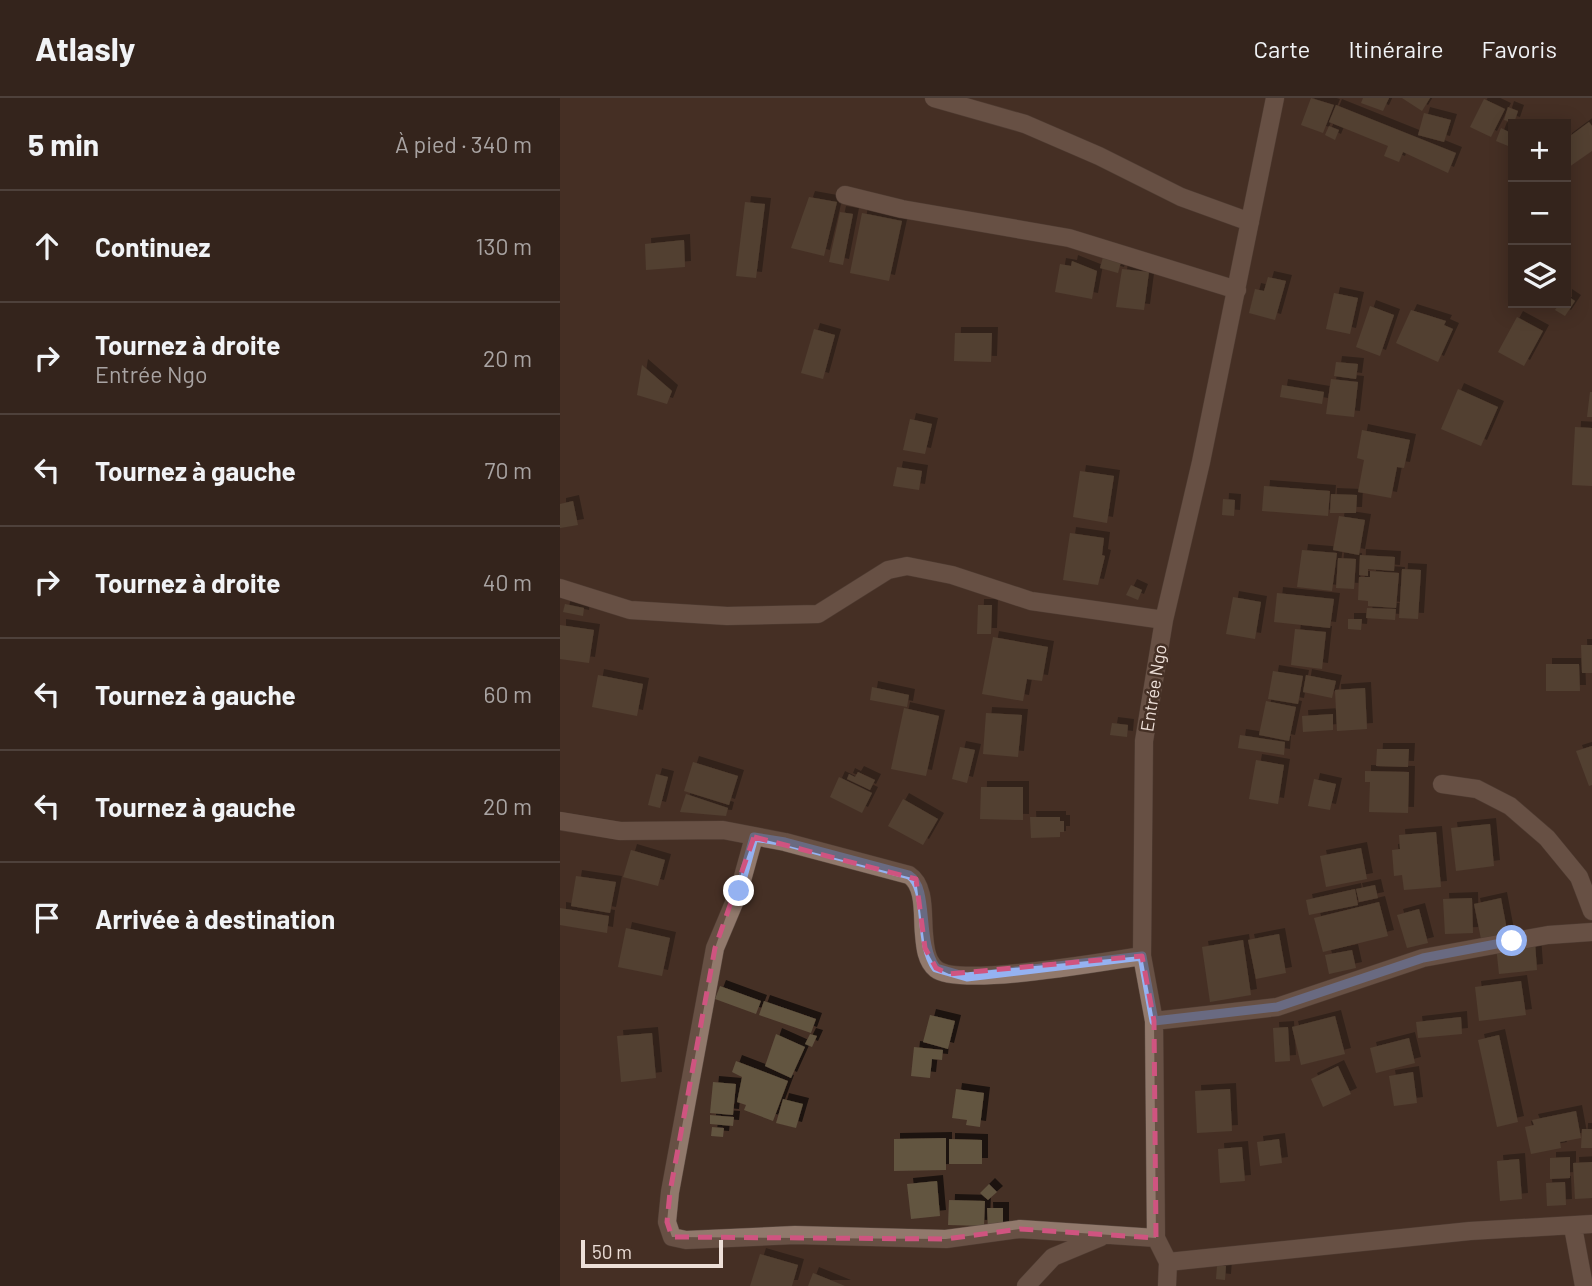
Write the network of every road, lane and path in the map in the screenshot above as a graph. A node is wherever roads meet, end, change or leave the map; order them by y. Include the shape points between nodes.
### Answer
1 (934, 98) edge
2 (1275, 98) edge
3 (845, 195) dead end
4 (1250, 222) junction
5 (1237, 290) junction
6 (560, 588) edge
7 (1164, 620) junction
8 (1442, 784) dead end
9 (560, 821) edge
10 (754, 837) junction
11 (1592, 911) edge
12 (1592, 932) edge
13 (1142, 956) junction
14 (1154, 1021) junction
15 (1592, 1224) edge
16 (1573, 1227) junction
17 (1104, 1236) junction
18 (1156, 1238) junction
19 (1168, 1262) junction
20 (1026, 1286) edge
21 (1167, 1286) edge
22 (1584, 1286) edge

1 - 4 street via 1024,124 1181,197
2 - 4 street, Entrée Ngo
3 - 5 street via 1069,238
4 - 5 street, Entrée Ngo
5 - 7 street, Entrée Ngo
6 - 7 street via 630,610 727,616 818,614 888,570 907,566 953,575 1031,601
7 - 13 street, Entrée Ngo via 1144,741
8 - 11 street via 1477,789 1510,806 1547,838 1580,877
9 - 10 street via 620,831 723,830
10 - 13 street via 916,879 925,948 936,968 949,974 1000,974
10 - 17 street via 739,891 715,948 670,1192 667,1222 672,1237 946,1239 1020,1229
12 - 14 street via 1548,935 1423,958 1277,1007
13 - 14 street, Entrée Ngo
14 - 18 street, Entrée Ngo
15 - 16 street
16 - 19 street via 1470,1231
16 - 22 street
17 - 18 street
17 - 20 street via 1053,1257
18 - 19 street, Entrée Ngo
19 - 21 street, Entrée Ngo

